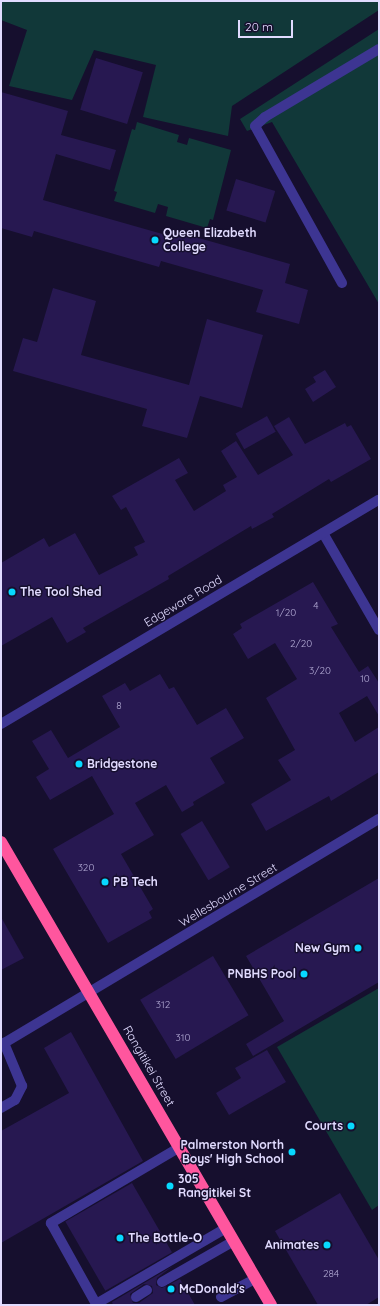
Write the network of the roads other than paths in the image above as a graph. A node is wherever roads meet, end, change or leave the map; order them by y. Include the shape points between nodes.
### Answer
1 (379, 50) edge
2 (342, 283) dead end
3 (379, 500) edge
4 (323, 533) junction
5 (379, 630) edge
6 (1, 724) edge
7 (379, 819) edge
8 (1, 842) edge
9 (89, 992) junction
10 (2, 1044) edge
11 (1, 1108) edge
12 (180, 1147) junction
13 (226, 1228) junction
14 (234, 1241) junction
15 (256, 1279) junction
16 (162, 1282) dead end
17 (147, 1290) dead end
18 (136, 1297) dead end
19 (221, 1297) dead end
20 (270, 1305) edge

1 - 2 street via 265,117 255,126
3 - 4 street, Edgeware Road
4 - 5 street
4 - 6 street, Edgeware Road
7 - 9 street, Wellesbourne Street
8 - 9 highway, Rangitikei Street
9 - 10 street, Wellesbourne Street
9 - 12 highway, Rangitikei Street
10 - 11 street via 22,1086 15,1100
12 - 13 highway, Rangitikei Street
12 - 13 street via 51,1223 96,1304
13 - 14 highway, Rangitikei Street
14 - 15 highway, Rangitikei Street
14 - 16 street
15 - 19 street
15 - 20 highway, Rangitikei Street
17 - 18 street

